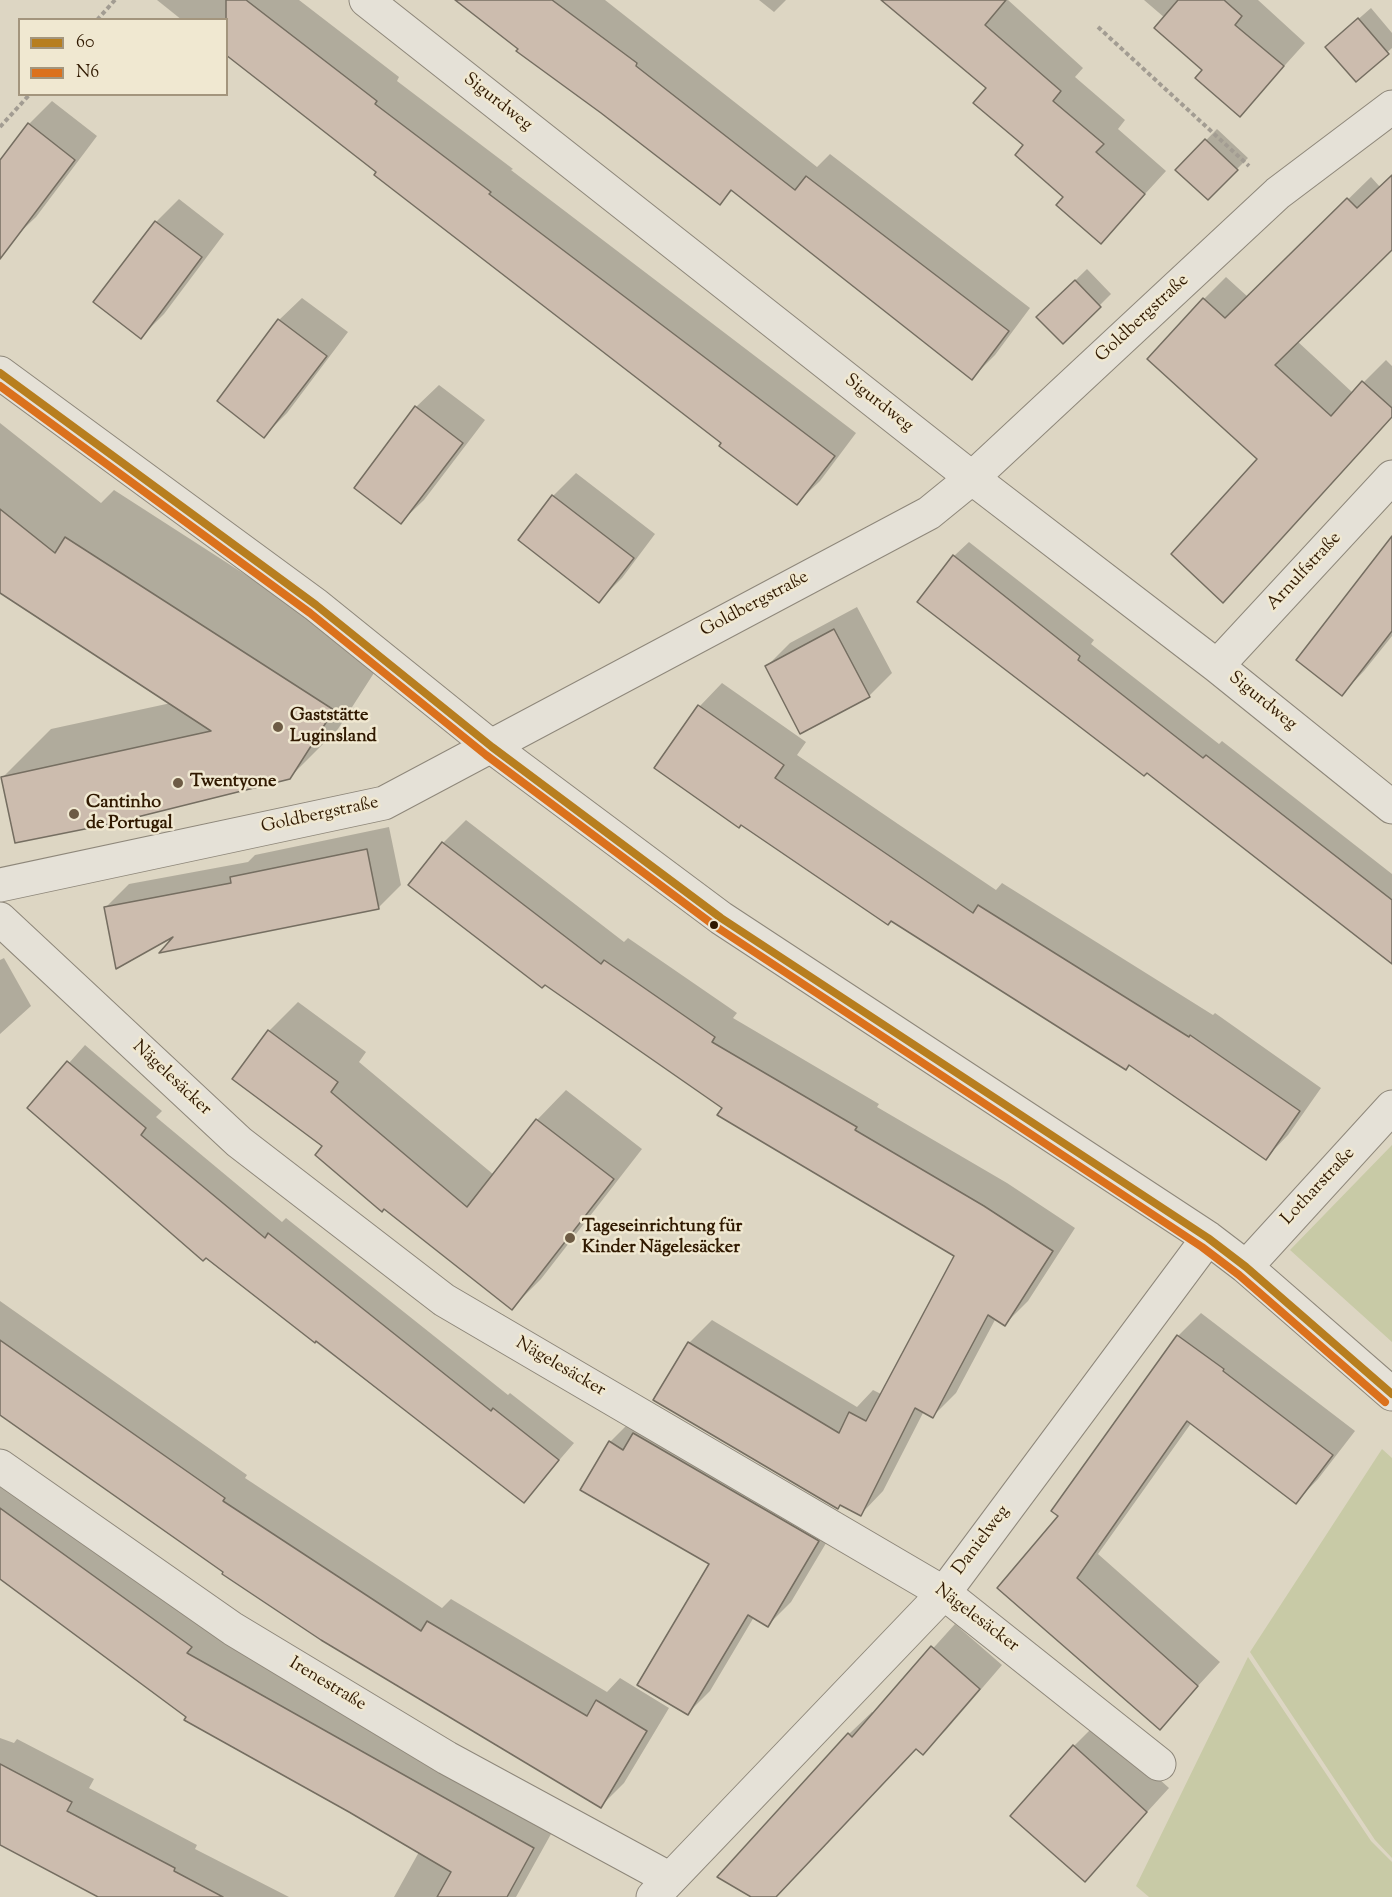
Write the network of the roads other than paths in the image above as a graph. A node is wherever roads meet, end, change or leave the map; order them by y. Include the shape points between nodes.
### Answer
1 (366, 0) edge
2 (1392, 107) edge
3 (0, 373) edge
4 (1392, 477) edge
5 (972, 478) junction
6 (1217, 666) junction
7 (492, 747) junction
8 (1392, 807) edge
9 (0, 885) edge
10 (0, 919) edge
11 (1392, 1107) edge
12 (1208, 1238) junction
13 (1246, 1266) junction
14 (1392, 1394) edge
15 (0, 1466) edge
16 (944, 1593) junction
17 (1159, 1764) dead end
18 (662, 1888) edge

1 - 5 street, Sigurdweg
2 - 5 street, Goldbergstraße via 1278,193
3 - 7 street via 316,605
4 - 6 street, Arnulfstraße
5 - 6 street, Sigurdweg
5 - 7 street, Goldbergstraße via 929,513
6 - 8 street, Sigurdweg
7 - 9 street, Goldbergstraße via 384,803
7 - 12 street via 721,918
10 - 16 street, Nägelesäcker via 239,1142 444,1300
11 - 13 street, Lotharstraße
12 - 13 street
12 - 16 street, Danielweg
13 - 14 street
15 - 18 street, Irenestraße via 233,1629
16 - 17 street, Nägelesäcker
16 - 18 street, Danielweg

